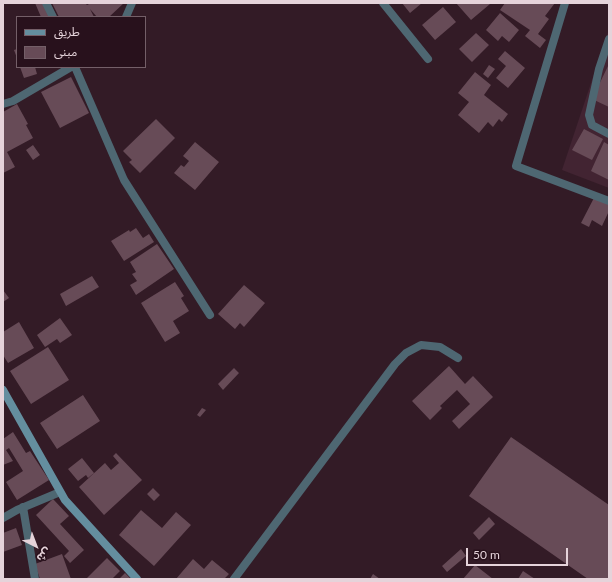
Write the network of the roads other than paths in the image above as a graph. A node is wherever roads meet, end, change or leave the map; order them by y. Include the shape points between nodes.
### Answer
1 (46, 3) edge
2 (132, 3) edge
3 (383, 3) edge
4 (565, 3) edge
5 (52, 16) edge
6 (126, 16) edge
7 (609, 39) edge
8 (428, 59) dead end
9 (69, 68) edge
10 (75, 68) edge
11 (3, 104) edge
12 (609, 134) edge
13 (609, 201) edge
14 (210, 315) dead end
15 (458, 358) dead end
16 (3, 390) edge
17 (60, 492) junction
18 (23, 507) junction
19 (3, 518) edge
20 (35, 579) edge
21 (137, 579) edge
22 (234, 579) edge

1 - 5 street
2 - 6 street
3 - 8 street
4 - 13 street via 516,166
7 - 12 street via 589,115 592,125
9 - 11 street via 13,101
10 - 14 street via 124,180
15 - 22 street via 440,347 421,345 406,352
16 - 17 street
17 - 18 street
17 - 21 street
18 - 19 street
18 - 20 street

